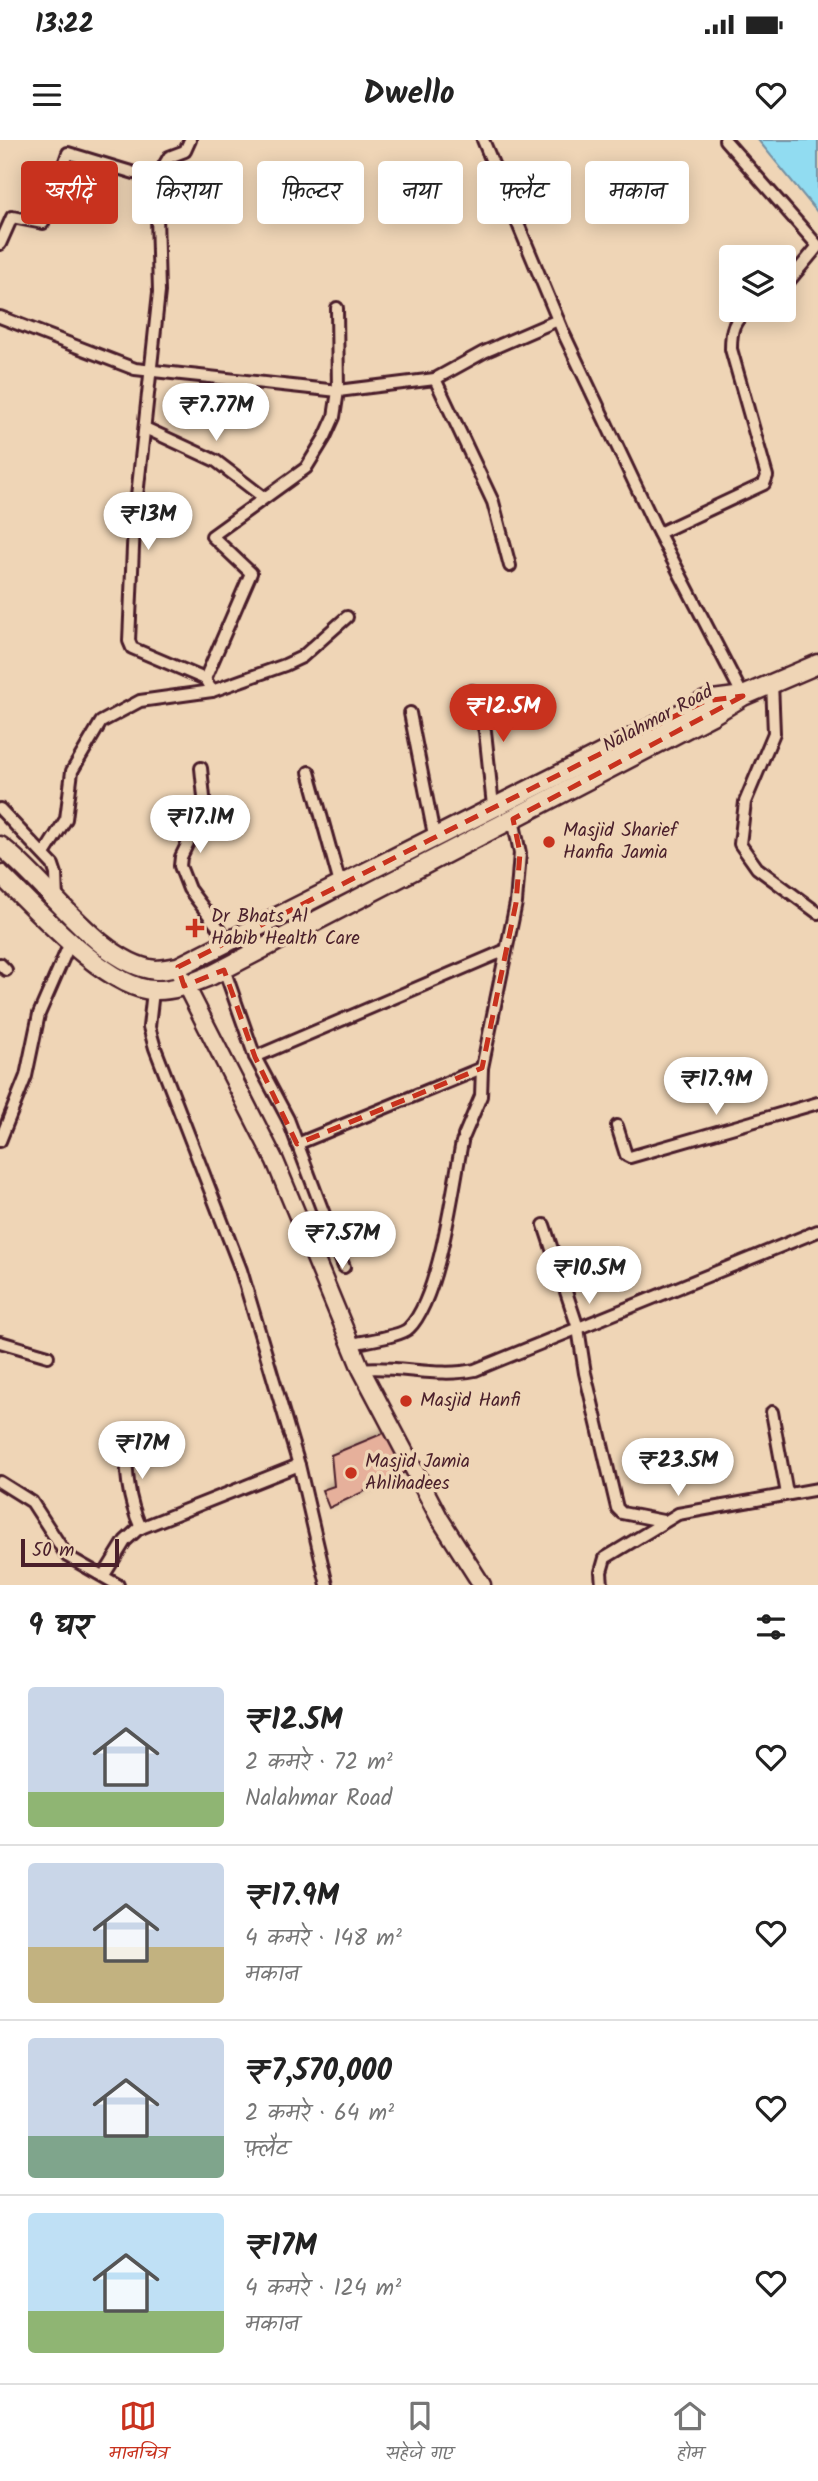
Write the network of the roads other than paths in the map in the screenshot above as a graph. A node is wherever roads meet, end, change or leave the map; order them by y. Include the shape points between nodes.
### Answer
1 (66, 140) edge
2 (190, 140) edge
3 (483, 140) edge
4 (726, 140) edge
5 (68, 153) junction
6 (168, 161) edge
7 (132, 172) edge
8 (157, 224) edge
9 (0, 243) edge
10 (818, 246) edge
11 (796, 273) edge
12 (337, 308) dead end
13 (0, 317) edge
14 (558, 320) junction
15 (735, 322) edge
16 (152, 372) junction
17 (435, 379) junction
18 (338, 391) junction
19 (145, 428) junction
20 (263, 497) junction
21 (659, 533) junction
22 (510, 566) dead end
23 (346, 617) dead end
24 (818, 664) edge
25 (205, 679) junction
26 (772, 682) junction
27 (212, 691) junction
28 (472, 691) dead end
29 (743, 696) junction
30 (410, 713) dead end
31 (201, 768) dead end
32 (309, 772) dead end
33 (493, 806) junction
34 (0, 809) edge
35 (513, 819) junction
36 (434, 835) junction
37 (0, 846) edge
38 (44, 854) junction
39 (0, 874) edge
40 (340, 884) junction
41 (57, 900) junction
42 (818, 913) edge
43 (229, 942) junction
44 (70, 943) junction
45 (506, 950) junction
46 (178, 967) junction
47 (224, 969) junction
48 (184, 986) junction
49 (153, 990) junction
50 (255, 1057) junction
51 (482, 1068) junction
52 (818, 1103) edge
53 (617, 1126) dead end
54 (0, 1141) edge
55 (297, 1144) junction
56 (544, 1225) dead end
57 (818, 1231) edge
58 (344, 1267) dead end
59 (578, 1328) junction
60 (0, 1342) edge
61 (352, 1344) junction
62 (48, 1356) dead end
63 (361, 1369) junction
64 (772, 1412) dead end
65 (126, 1438) dead end
66 (299, 1465) junction
67 (0, 1482) edge
68 (818, 1489) edge
69 (787, 1494) junction
70 (663, 1521) junction
71 (141, 1528) junction
72 (104, 1575) junction
73 (118, 1585) edge
74 (327, 1585) edge
75 (482, 1585) edge
76 (602, 1585) edge

1 - 5 street
2 - 6 street via 185,151
3 - 14 street
4 - 10 street
5 - 7 street
5 - 9 street via 43,223 12,217
8 - 16 street via 159,292
10 - 11 street
12 - 18 street
13 - 16 street
14 - 17 street
14 - 21 street
15 - 21 street via 731,349 767,476 764,484
16 - 18 street
16 - 19 street
17 - 18 street
17 - 22 street via 493,502
18 - 20 street via 334,417 310,463
19 - 20 street via 216,461
19 - 25 street via 134,524 129,641 132,648
20 - 25 street via 212,536 251,573
21 - 29 street
23 - 27 street via 302,657
24 - 26 main road
25 - 27 street
26 - 29 main road
26 - 42 street via 774,733 746,802 740,844 757,868
27 - 38 street via 140,701 101,722 72,771 66,819
28 - 33 street via 485,731
29 - 33 main road, Nalahmar Road via 705,701
29 - 35 main road, Nalahmar Road
30 - 36 street
31 - 43 street via 205,807 180,866 189,889
32 - 40 street
33 - 36 main road, Nalahmar Road
34 - 38 street
35 - 45 street via 520,853
35 - 47 main road, Nalahmar Road
36 - 40 main road, Nalahmar Road
37 - 41 main road, Nalahmar Road
38 - 41 street via 56,874
39 - 44 main road, Nalahmar Road
40 - 43 main road, Nalahmar Road
41 - 46 main road, Nalahmar Road via 93,936 129,960 155,970
43 - 46 main road, Nalahmar Road
44 - 49 main road, Nalahmar Road via 120,979
44 - 54 street via 39,1014 26,1076
45 - 50 street
45 - 51 street
46 - 48 street
47 - 48 main road, Nalahmar Road
47 - 50 street
48 - 49 main road, Nalahmar Road
48 - 61 street via 207,1022 275,1161
49 - 66 street via 149,1027 155,1048 241,1269
50 - 55 street
51 - 55 street
51 - 61 street via 481,1096 463,1139 433,1281 406,1330
52 - 53 street via 630,1157
55 - 58 street
56 - 59 street
57 - 59 street
59 - 63 street via 461,1373
59 - 70 street via 617,1508
60 - 62 street
61 - 63 street
63 - 75 street via 440,1519
64 - 69 street
65 - 71 street via 127,1487
66 - 71 street
66 - 74 street
67 - 72 street via 32,1502 67,1556
68 - 69 street
69 - 70 street via 678,1514
70 - 76 street via 605,1558
71 - 72 street via 125,1541
72 - 73 street

